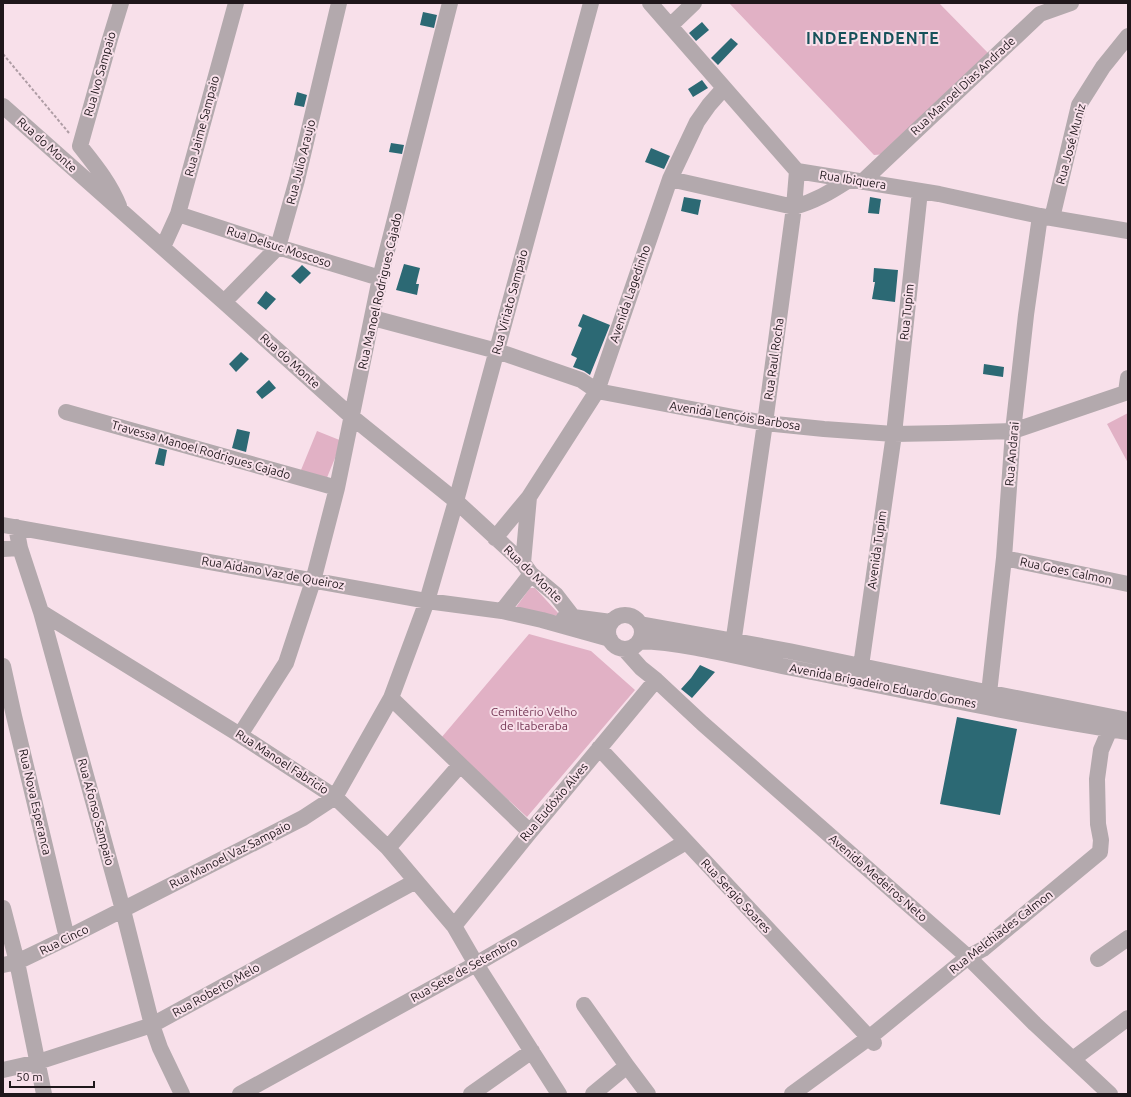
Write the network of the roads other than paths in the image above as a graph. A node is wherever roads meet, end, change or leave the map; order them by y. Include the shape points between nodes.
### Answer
1 (121, 3) edge
2 (236, 3) edge
3 (339, 3) edge
4 (450, 3) edge
5 (591, 3) edge
6 (650, 3) edge
7 (694, 3) edge
8 (1071, 3) edge
9 (1036, 8) edge
10 (670, 26) junction
11 (1128, 36) edge
12 (724, 88) junction
13 (3, 106) edge
14 (797, 171) junction
15 (670, 179) junction
16 (855, 181) junction
17 (920, 191) junction
18 (794, 207) junction
19 (122, 212) junction
20 (178, 214) junction
21 (1046, 217) junction
22 (1128, 231) edge
23 (163, 247) junction
24 (278, 247) junction
25 (380, 278) junction
26 (224, 302) junction
27 (373, 318) junction
28 (497, 351) junction
29 (1127, 387) edge
30 (597, 391) junction
31 (66, 412) dead end
32 (352, 417) junction
33 (765, 423) junction
34 (1013, 431) junction
35 (894, 434) junction
36 (337, 488) junction
37 (529, 497) junction
38 (456, 501) junction
39 (10, 526) edge
40 (494, 538) junction
41 (20, 548) junction
42 (3, 550) edge
43 (1004, 558) junction
44 (527, 569) junction
45 (313, 580) junction
46 (1128, 584) edge
47 (428, 602) junction
48 (502, 611) junction
49 (41, 612) junction
50 (573, 618) junction
51 (542, 620) junction
52 (611, 622) junction
53 (640, 624) junction
54 (610, 639) junction
55 (687, 640) junction
56 (633, 645) junction
57 (732, 648) junction
58 (789, 651) junction
59 (3, 666) edge
60 (861, 666) junction
61 (786, 667) junction
62 (656, 680) junction
63 (6, 689) edge
64 (980, 696) junction
65 (391, 698) junction
66 (9, 719) edge
67 (1117, 722) edge
68 (1128, 732) edge
69 (240, 735) junction
70 (599, 748) junction
71 (460, 765) junction
72 (335, 797) junction
73 (530, 832) junction
74 (686, 842) junction
75 (388, 848) junction
76 (416, 881) junction
77 (3, 908) edge
78 (123, 910) junction
79 (454, 926) junction
80 (67, 938) junction
81 (1128, 938) edge
82 (975, 956) junction
83 (1098, 959) dead end
84 (10, 964) edge
85 (476, 964) junction
86 (584, 1005) dead end
87 (1128, 1018) edge
88 (152, 1025) junction
89 (872, 1040) junction
90 (532, 1051) junction
91 (1073, 1060) junction
92 (38, 1062) junction
93 (627, 1066) junction
94 (3, 1070) edge
95 (44, 1094) edge
96 (182, 1094) edge
97 (240, 1094) edge
98 (471, 1094) edge
99 (559, 1094) edge
100 (593, 1094) edge
101 (648, 1094) edge
102 (792, 1094) edge
103 (806, 1094) edge
104 (1110, 1094) edge

1 - 19 street, Rua Ivo Sampaio via 80,146 110,186
2 - 20 street, Rua Jaime Sampaio
3 - 24 street, Rua Julio Araujo via 297,180
4 - 25 street, Rua Manoel Rodrigues Cajado
5 - 28 street, Rua Viriato Sampaio
6 - 10 street
7 - 10 street
8 - 9 street, Rua Manoel Dias Andrade
9 - 16 street, Rua Manoel Dias Andrade
10 - 12 street
11 - 21 street, Rua José Muniz via 1103,67 1079,105
12 - 14 street
12 - 15 street, Avenida Lagedinho via 697,122
13 - 19 street, Rua do Monte
14 - 16 street, Rua Ibiquera
14 - 18 street, Rua Raul Rocha
15 - 18 street
15 - 30 street, Avenida Lagedinho
16 - 17 street, Rua Ibiquera
16 - 18 street, Rua Manoel Dias Andrade
17 - 21 street, Rua Ibiquera
17 - 35 street, Rua Tupim
18 - 33 street, Rua Raul Rocha
19 - 23 street, Rua do Monte
20 - 23 street, Rua Jaime Sampaio
20 - 24 street, Rua Delsuc Moscoso
21 - 22 street, Rua Ibiquera
21 - 34 street, Rua Andarai via 1026,315
23 - 26 street, Rua do Monte
24 - 25 street, Rua Delsuc Moscoso
24 - 26 street, Rua Julio Araujo
25 - 27 street, Rua Manoel Rodrigues Cajado
26 - 32 street, Rua do Monte
27 - 28 street, Avenida Lençóis Barbosa
27 - 32 street, Rua Manoel Rodrigues Cajado
28 - 30 street, Avenida Lençóis Barbosa via 581,380
28 - 38 street, Rua Viriato Sampaio
29 - 34 street, Avenida Lençóis Barbosa
30 - 33 street, Avenida Lençóis Barbosa
30 - 37 street, Avenida Lagedinho
31 - 36 street, Travessa Manoel Rodrigues Cajado
32 - 36 street, Rua Manoel Rodrigues Cajado
32 - 38 street, Rua do Monte
33 - 35 street, Avenida Lençóis Barbosa
33 - 57 street, Rua Raul Rocha
34 - 35 street, Avenida Lençóis Barbosa
34 - 43 street, Rua Andarai
35 - 60 street, Avenida Tupim
36 - 45 street, Rua Manoel Rodrigues Cajado
37 - 40 street, Avenida Lagedinho
37 - 44 street, Avenida Lagedinho
38 - 40 street, Rua do Monte
38 - 47 street, Rua Viriato Sampaio
39 - 41 street, Rua Afonso Sampaio
39 - 45 street, Rua Aidano Vaz de Queiroz
40 - 44 street, Rua do Monte
41 - 42 street
41 - 49 street, Rua Afonso Sampaio
43 - 46 street, Rua Goes Calmon
43 - 64 street, Rua Andarai
44 - 48 street
44 - 50 street, Rua do Monte via 556,595
45 - 47 street, Rua Aidano Vaz de Queiroz
45 - 69 street, Rua Manoel Rodrigues Cajado via 286,663
47 - 48 street, Rua Aidano Vaz de Queiroz
47 - 65 street, Rua Viriato Sampaio
48 - 51 street, Rua Aidano Vaz de Queiroz
49 - 69 street, Rua Manoel Fabricio
49 - 78 street, Rua Afonso Sampaio
50 - 51 street, Rua Aidano Vaz de Queiroz
50 - 52 street, Rua Aidano Vaz de Queiroz
51 - 54 street, Rua Aidano Vaz de Queiroz
52 - 53 street via 626,615 637,619
52 - 54 street via 608,628
53 - 55 street, Avenida Brigadeiro Eduardo Gomes
53 - 56 street via 642,633
54 - 56 street via 618,647
55 - 56 street, Avenida Brigadeiro Eduardo Gomes
55 - 57 street, Avenida Brigadeiro Eduardo Gomes
56 - 62 street, Avenida Medeiros Neto via 641,668
57 - 58 street, Avenida Brigadeiro Eduardo Gomes
57 - 61 street, Avenida Brigadeiro Eduardo Gomes
58 - 60 street, Avenida Brigadeiro Eduardo Gomes
58 - 61 street
59 - 63 street, Rua Nova Esperanca
60 - 64 street, Avenida Brigadeiro Eduardo Gomes
61 - 64 street, Avenida Brigadeiro Eduardo Gomes
62 - 70 street, Rua Eudóxio Alves
62 - 82 street, Avenida Medeiros Neto via 702,723
63 - 66 street, Rua Nova Esperanca
64 - 67 street, Avenida Brigadeiro Eduardo Gomes
65 - 71 street
65 - 72 street, Rua Viriato Sampaio
66 - 80 street, Rua Nova Esperanca
67 - 68 street, Avenida Brigadeiro Eduardo Gomes
67 - 82 street, Rua Melchiades Calmon via 1101,750 1097,779 1100,852
69 - 72 street, Rua Manoel Fabricio
70 - 73 street, Rua Eudóxio Alves
70 - 74 street, Rua Sergio Soares
71 - 73 street
71 - 75 street
72 - 75 street, Rua Manoel Fabricio
72 - 78 street, Rua Manoel Vaz Sampaio via 303,818
73 - 79 street, Rua Eudóxio Alves
74 - 85 street, Rua Sete de Setembro
74 - 89 street, Rua Sergio Soares
75 - 76 street, Rua Manoel Fabricio
76 - 79 street, Rua Manoel Fabricio
76 - 88 street, Rua Roberto Melo
77 - 84 street
78 - 80 street, Rua Cinco
78 - 88 street, Rua Afonso Sampaio
79 - 85 street, Rua Manoel Fabricio
80 - 84 street, Rua Cinco
81 - 83 street
82 - 89 street, Rua Melchiades Calmon
82 - 91 street, Avenida Medeiros Neto via 1035,1024
84 - 92 street
85 - 90 street, Rua Manoel Fabricio
85 - 97 street, Rua Sete de Setembro
86 - 93 street
87 - 91 street
88 - 92 street, Rua Roberto Melo
88 - 96 street, Rua Afonso Sampaio
89 - 102 street, Rua Melchiades Calmon
89 - 103 street, Rua Melchiades Calmon
90 - 98 street
90 - 99 street, Rua Manoel Fabricio
91 - 104 street, Avenida Medeiros Neto
92 - 94 street, Rua Roberto Melo
92 - 95 street
93 - 100 street
93 - 101 street

